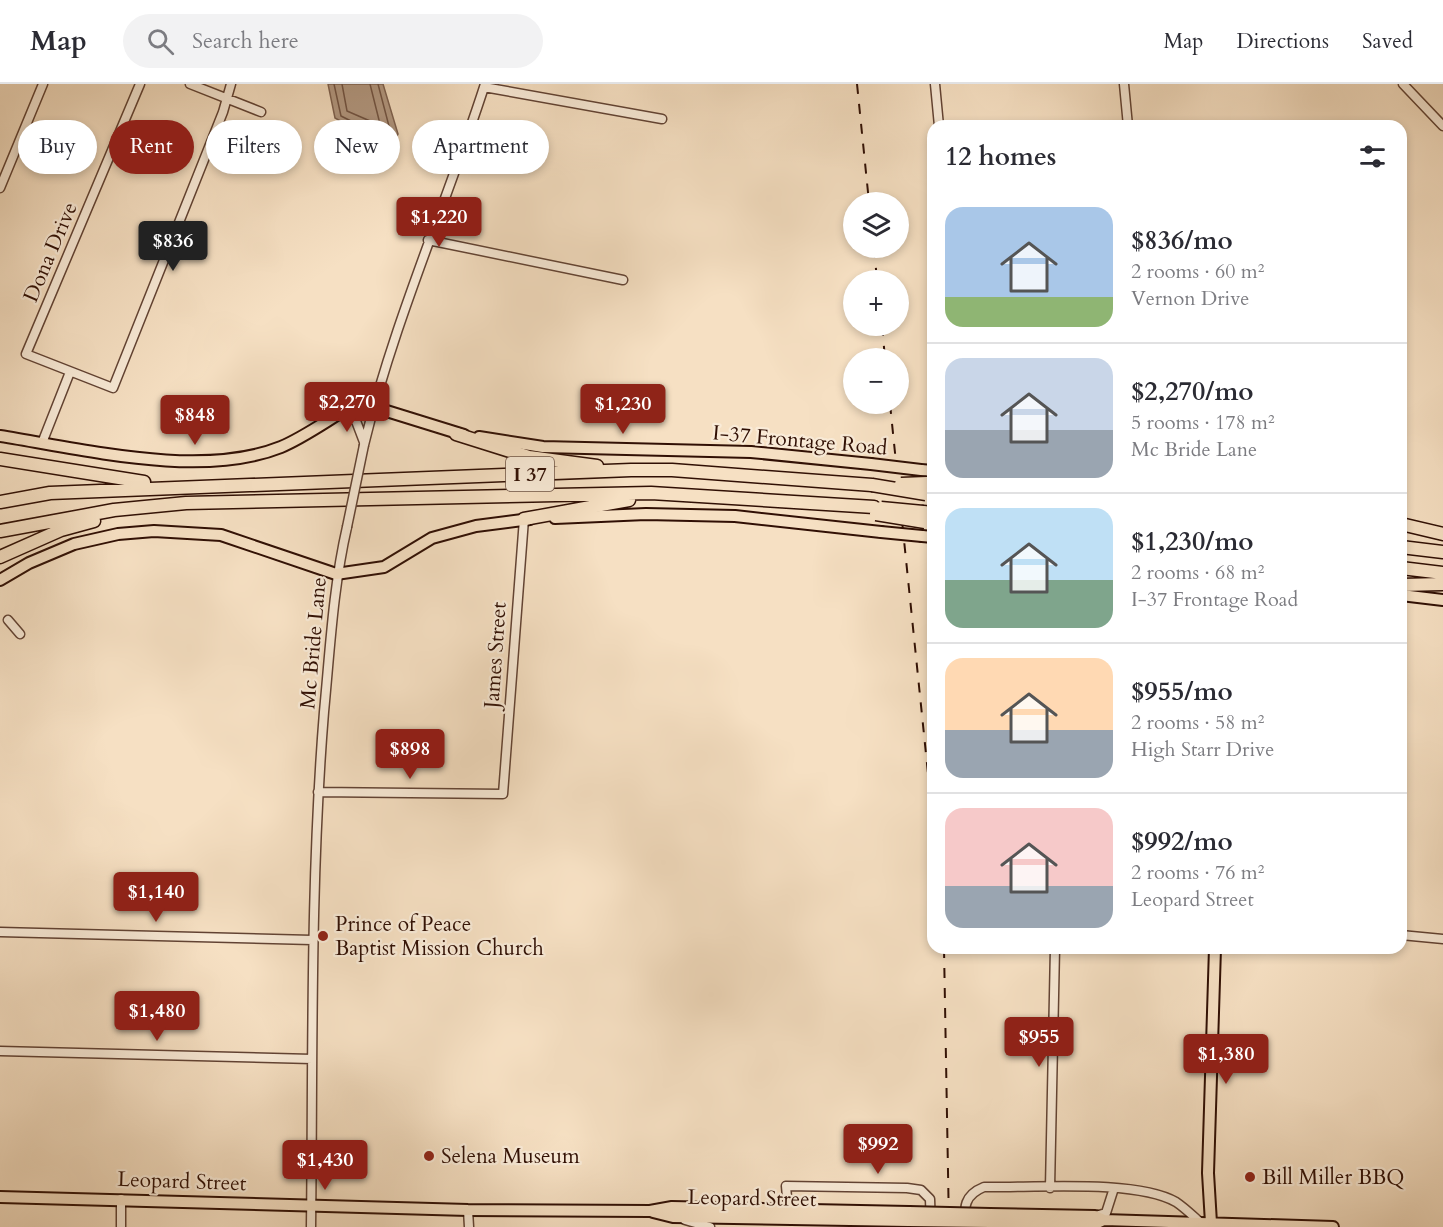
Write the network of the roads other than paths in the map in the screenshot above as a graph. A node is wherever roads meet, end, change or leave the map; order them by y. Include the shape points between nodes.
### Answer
1 (43, 84) edge
2 (140, 84) edge
3 (190, 84) edge
4 (231, 84) edge
5 (935, 84) edge
6 (1124, 84) edge
7 (1403, 84) edge
8 (485, 86) edge
9 (227, 99) junction
10 (261, 112) dead end
11 (662, 119) dead end
12 (938, 120) edge
13 (1127, 120) edge
14 (1443, 126) edge
15 (0, 188) edge
16 (428, 240) junction
17 (623, 280) dead end
18 (70, 372) junction
19 (373, 407) junction
20 (339, 413) junction
21 (456, 434) junction
22 (0, 436) edge
23 (42, 443) junction
24 (364, 445) junction
25 (0, 459) edge
26 (631, 470) junction
27 (927, 470) edge
28 (187, 486) junction
29 (927, 488) edge
30 (735, 497) junction
31 (0, 502) edge
32 (186, 503) junction
33 (927, 517) edge
34 (524, 519) junction
35 (1407, 524) edge
36 (1407, 525) edge
37 (1443, 528) edge
38 (0, 531) edge
39 (1443, 534) edge
40 (927, 537) edge
41 (1407, 548) edge
42 (1443, 552) edge
43 (0, 557) edge
44 (1407, 569) edge
45 (1443, 573) edge
46 (336, 574) junction
47 (0, 580) edge
48 (1443, 584) edge
49 (1407, 585) edge
50 (1407, 596) edge
51 (1443, 600) edge
52 (8, 620) dead end
53 (20, 634) dead end
54 (318, 792) junction
55 (0, 932) edge
56 (1407, 936) edge
57 (1443, 939) edge
58 (312, 940) junction
59 (1055, 954) edge
60 (1215, 954) edge
61 (0, 1051) edge
62 (312, 1059) junction
63 (1050, 1188) junction
64 (1114, 1188) junction
65 (0, 1197) edge
66 (121, 1199) junction
67 (311, 1205) junction
68 (468, 1210) junction
69 (650, 1211) junction
70 (673, 1216) junction
71 (788, 1218) edge
72 (1099, 1222) edge
73 (1207, 1224) edge
74 (121, 1227) edge
75 (311, 1227) edge
76 (469, 1227) edge
77 (710, 1227) edge
78 (931, 1227) edge
79 (965, 1227) edge
80 (1190, 1227) edge
81 (1333, 1227) edge

1 - 15 street
2 - 18 street, Dona Drive via 26,354
3 - 9 street
4 - 9 street
5 - 12 street
6 - 13 street
7 - 14 street
8 - 11 street
8 - 16 street, Mc Bride Lane
9 - 10 street
9 - 18 street via 113,388
16 - 17 street
16 - 19 street, Mc Bride Lane
18 - 23 street
19 - 20 main road, I-37 Frontage Road via 359,405
19 - 21 main road, I-37 Frontage Road
19 - 24 street, Mc Bride Lane
20 - 23 main road, I-37 Frontage Road via 282,447 205,460 145,459
20 - 24 street via 356,421
21 - 26 highway via 529,457
21 - 27 main road, I-37 Frontage Road, bridge via 543,447 748,452
22 - 23 main road, I-37 Frontage Road
24 - 46 street, Mc Bride Lane, bridge
25 - 28 highway, I 37 via 117,480
26 - 28 highway, I 37
26 - 29 highway, I 37, bridge
28 - 31 highway via 50,493
30 - 32 highway, I 37 via 651,494
30 - 33 highway, I 37, bridge via 819,502
30 - 34 highway via 628,500
32 - 38 highway, I 37 via 114,510
32 - 43 highway via 169,510 101,519 61,530
34 - 40 main road, bridge via 646,514 735,516
34 - 46 main road via 432,538 384,567
34 - 54 street, James Street via 503,794
35 - 37 main road
36 - 39 highway
41 - 42 highway
44 - 45 highway
46 - 47 main road via 221,535 153,531 74,544
46 - 54 street, Mc Bride Lane
48 - 49 highway
50 - 51 main road
52 - 53 street
54 - 58 street, Mc Bride Lane
55 - 58 street
56 - 57 street
58 - 62 street, Mc Bride Lane
59 - 63 street
60 - 73 main road
61 - 62 street
62 - 67 street, Mc Bride Lane
63 - 64 street
63 - 79 street via 984,1187 973,1191 965,1201
64 - 72 street
64 - 73 street via 1174,1202
65 - 66 main road, Leopard Street
66 - 67 main road, Leopard Street
66 - 74 street
67 - 68 main road, Leopard Street
67 - 75 street, Mc Bride Lane
68 - 69 main road, Leopard Street
68 - 76 street
69 - 70 main road, Leopard Street
69 - 71 main road, Leopard Street via 672,1207
70 - 71 main road, Leopard Street
70 - 77 street
71 - 72 main road, Leopard Street, bridge via 909,1216
71 - 78 street via 786,1186 907,1188 921,1190 930,1199
72 - 73 main road, Leopard Street
73 - 80 street
73 - 81 main road, Leopard Street

